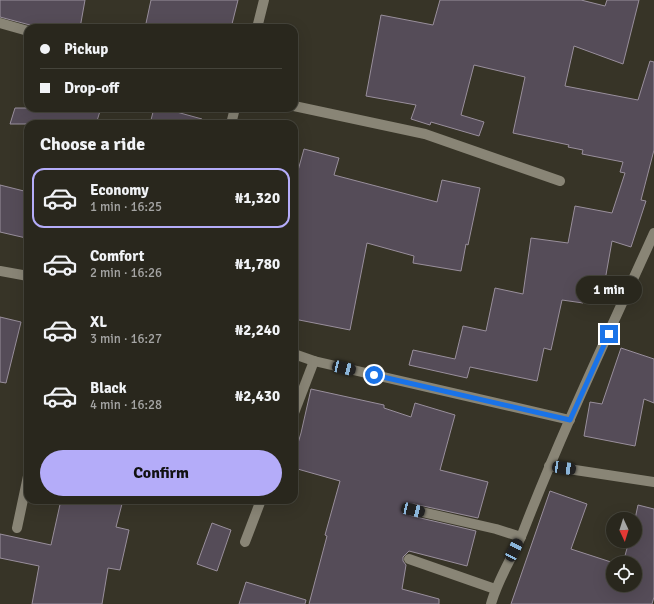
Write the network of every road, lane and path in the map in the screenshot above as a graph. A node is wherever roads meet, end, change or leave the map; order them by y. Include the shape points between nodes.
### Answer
1 (264, 0) edge
2 (0, 23) edge
3 (258, 24) edge
4 (24, 30) edge
5 (298, 107) edge
6 (560, 181) dead end
7 (654, 233) edge
8 (0, 271) edge
9 (24, 275) edge
10 (298, 355) edge
11 (314, 360) junction
12 (298, 402) edge
13 (570, 420) junction
14 (549, 466) junction
15 (654, 482) edge
16 (24, 495) edge
17 (259, 504) edge
18 (413, 510) dead end
19 (17, 528) dead end
20 (521, 537) junction
21 (245, 542) dead end
22 (409, 559) dead end
23 (495, 589) junction
24 (491, 604) edge

1 - 3 street
2 - 4 street
5 - 6 street via 425,134
7 - 13 street
8 - 9 street
10 - 11 street
11 - 12 street
11 - 13 street
13 - 14 street
14 - 15 street
14 - 20 street
16 - 19 street
17 - 21 street
18 - 20 street
20 - 23 street
22 - 23 street
23 - 24 street

